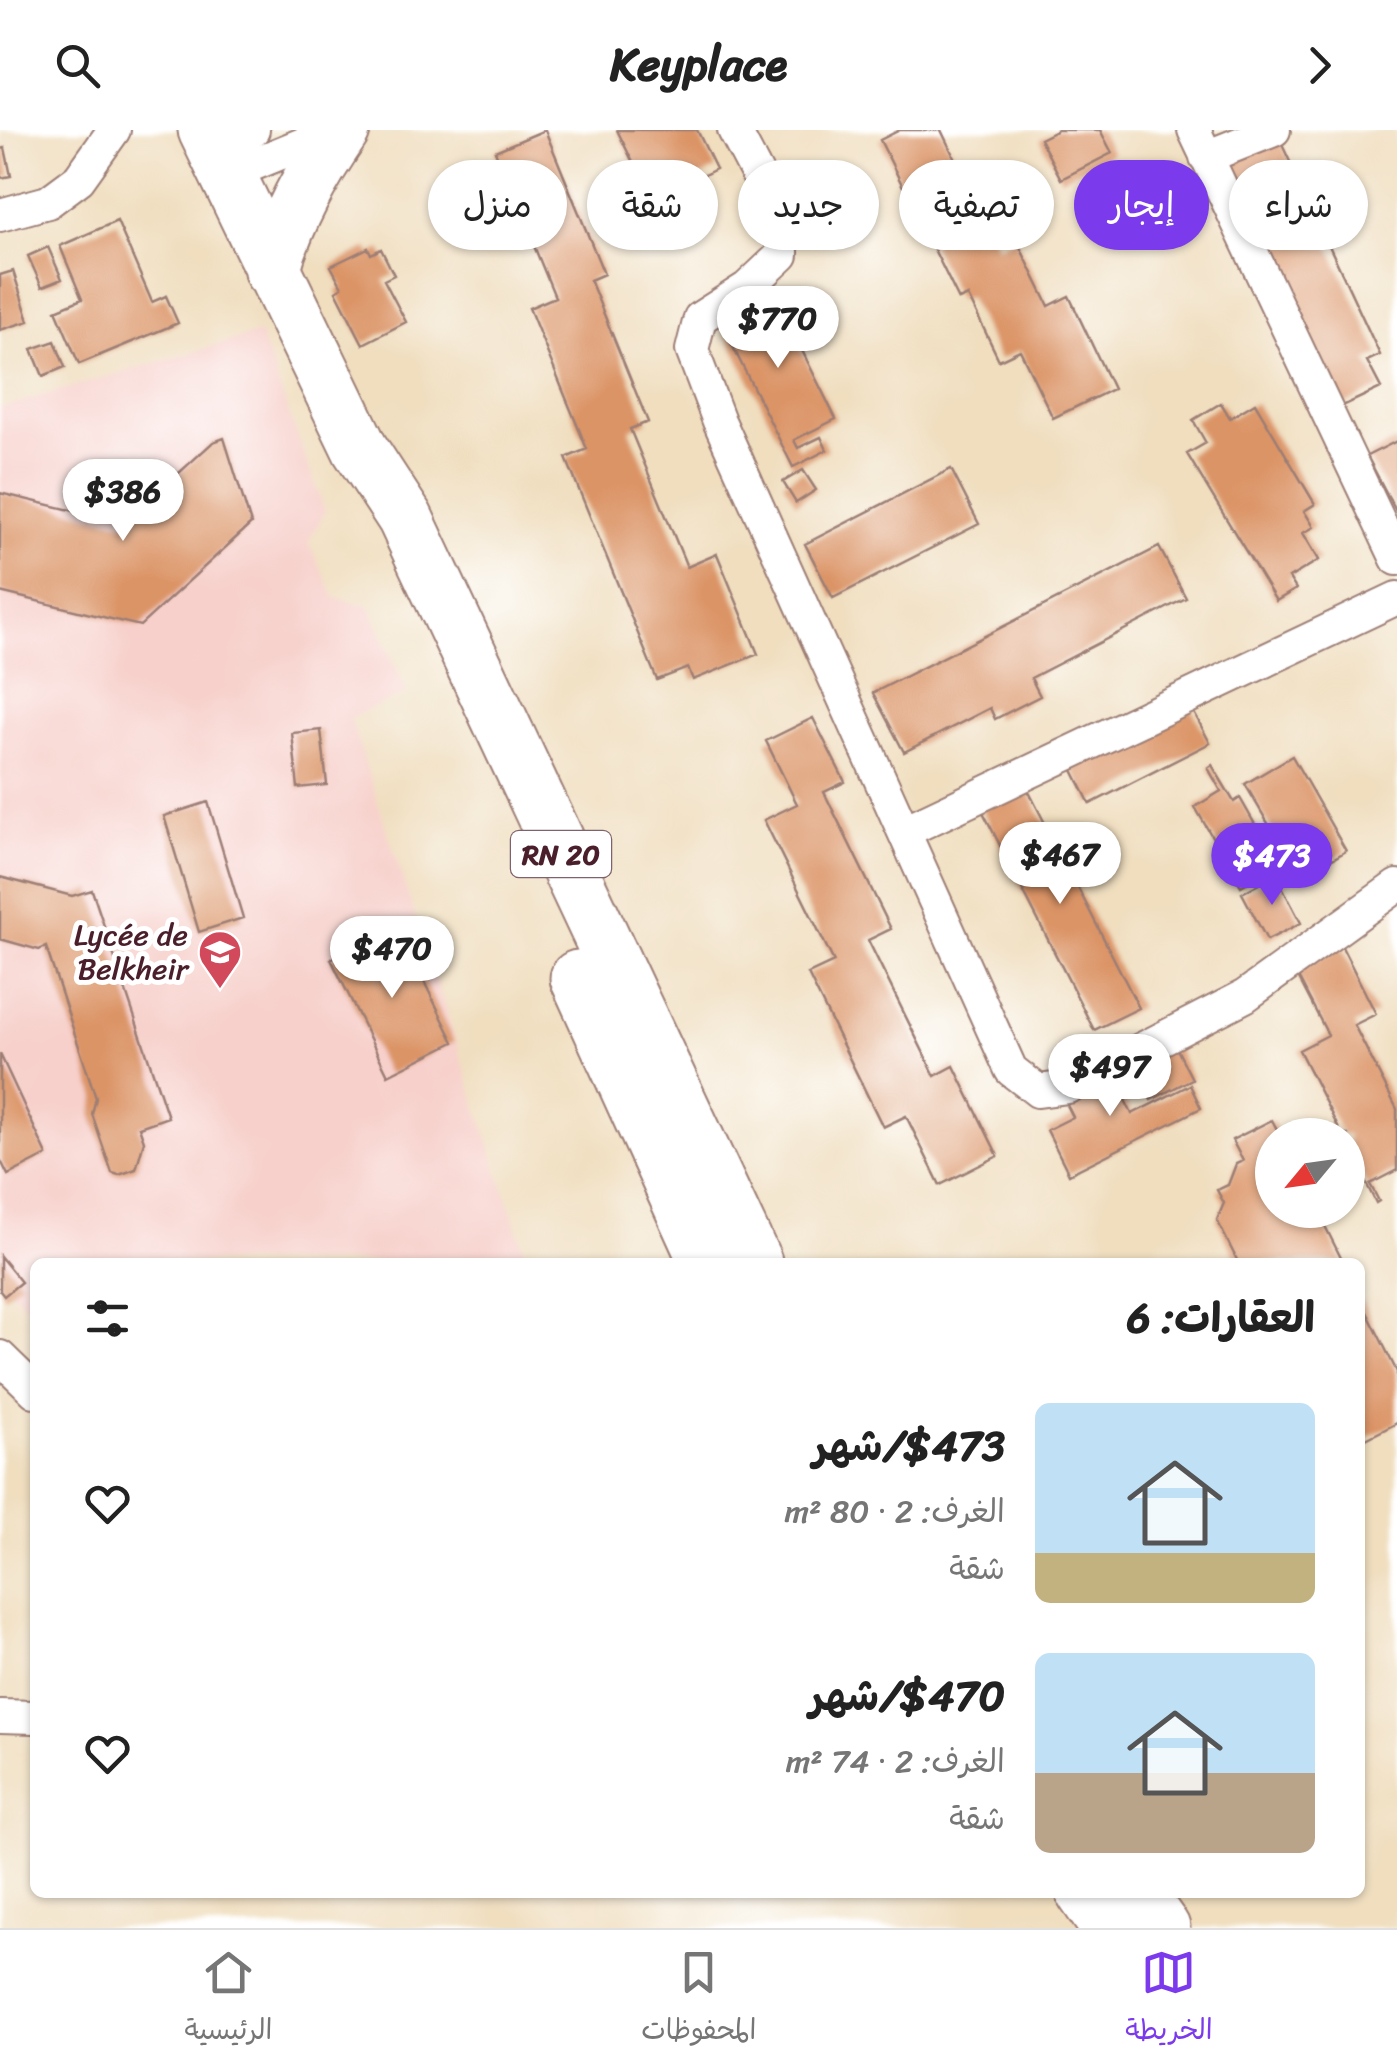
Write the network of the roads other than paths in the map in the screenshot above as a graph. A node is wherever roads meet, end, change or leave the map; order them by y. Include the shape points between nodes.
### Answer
1 (114, 130) edge
2 (340, 130) edge
3 (734, 130) edge
4 (1274, 130) edge
5 (1200, 143) edge
6 (225, 145) edge
7 (0, 215) edge
8 (272, 270) junction
9 (360, 450) junction
10 (1397, 559) edge
11 (1397, 598) edge
12 (905, 831) junction
13 (1397, 886) edge
14 (704, 1258) edge
15 (752, 1258) edge
16 (0, 1357) edge
17 (30, 1385) edge
18 (0, 1716) edge
19 (30, 1717) edge
20 (1098, 1905) edge
21 (1162, 1928) edge

1 - 7 street via 79,179 48,202
2 - 6 street
2 - 8 highway via 293,212
3 - 12 street via 782,221 782,255 700,318 692,350
4 - 5 street
5 - 10 street
6 - 8 highway, RN 20
8 - 9 highway, RN 20
9 - 14 highway, RN 20 via 380,532
9 - 15 highway, RN 20 via 405,518
11 - 12 street
12 - 13 street via 1011,1070 1038,1091 1068,1086 1245,996
16 - 17 street
18 - 19 street
20 - 21 highway

